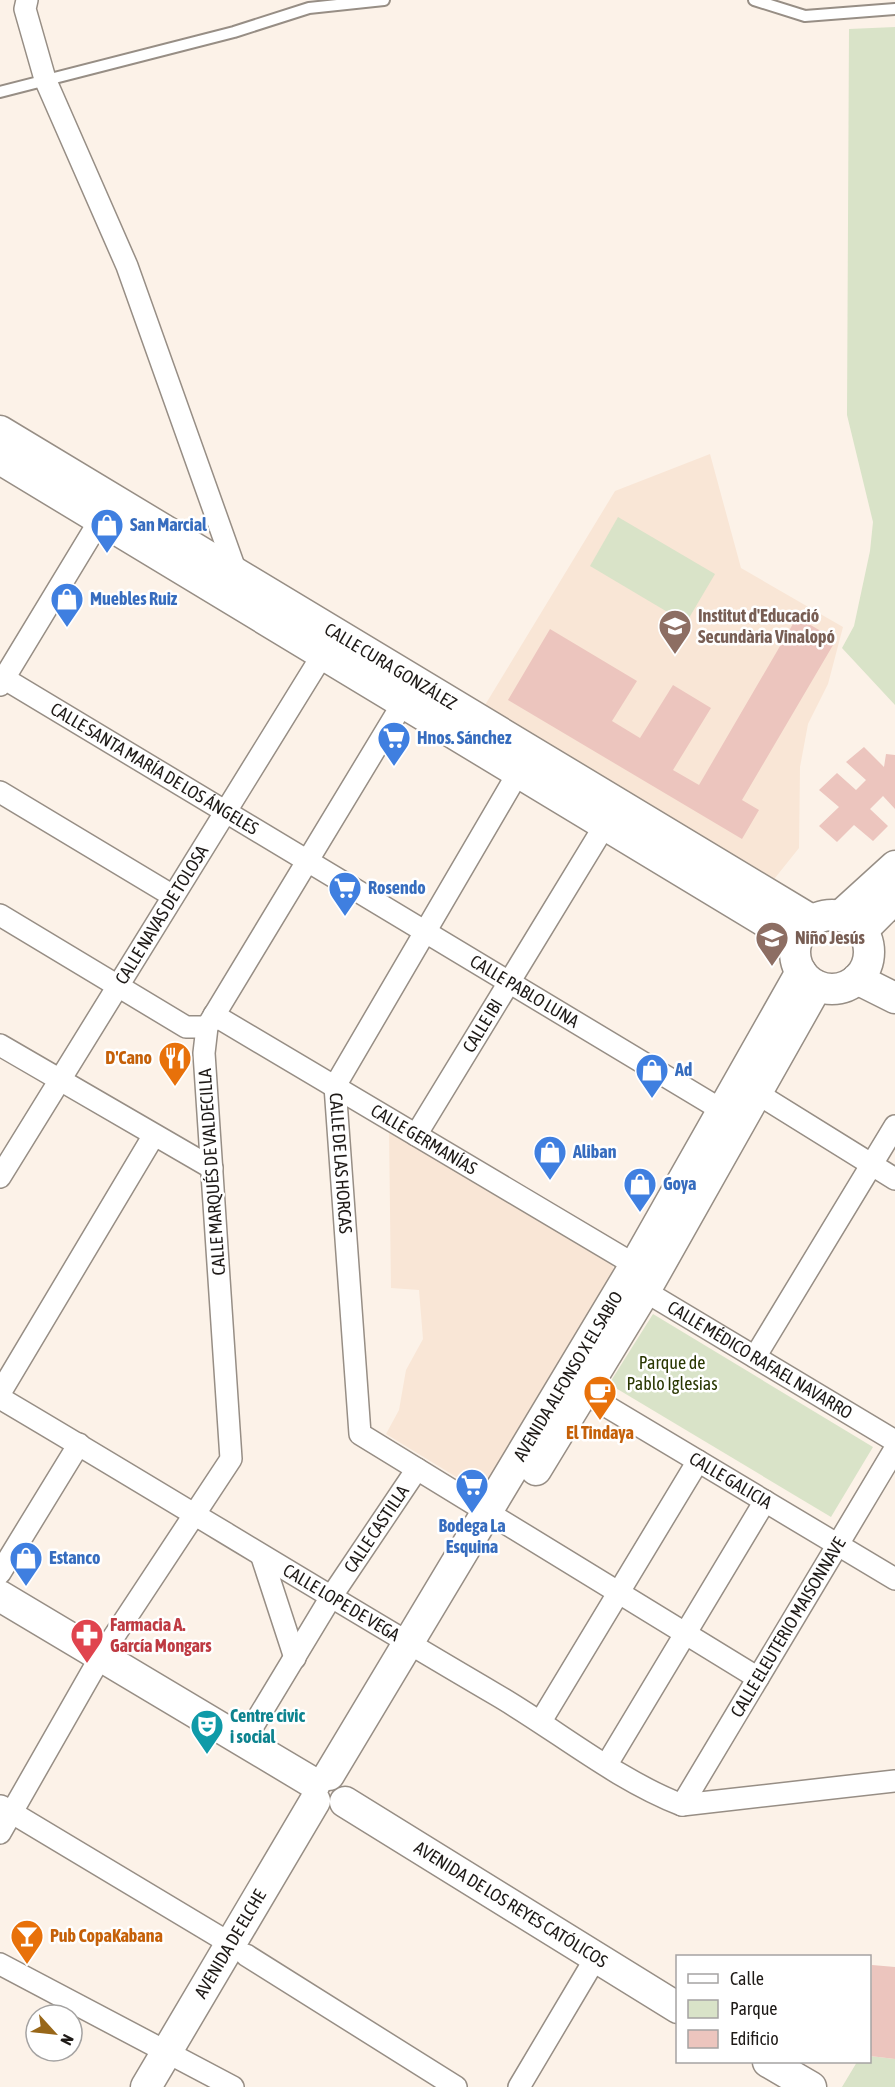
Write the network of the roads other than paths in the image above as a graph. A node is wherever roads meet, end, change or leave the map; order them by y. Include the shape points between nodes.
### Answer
1 (27, 0) edge
2 (384, 0) edge
3 (754, 0) edge
4 (895, 9) edge
5 (45, 79) junction
6 (0, 92) edge
7 (0, 431) edge
8 (0, 459) edge
9 (100, 520) junction
10 (236, 572) junction
11 (323, 654) junction
12 (1, 680) edge
13 (403, 703) junction
14 (518, 773) junction
15 (0, 792) edge
16 (225, 811) junction
17 (605, 825) junction
18 (308, 860) junction
19 (895, 866) edge
20 (173, 896) junction
21 (895, 898) edge
22 (0, 915) edge
23 (425, 931) junction
24 (836, 932) junction
25 (895, 978) edge
26 (809, 979) junction
27 (857, 979) junction
28 (511, 982) junction
29 (117, 986) junction
30 (895, 998) edge
31 (211, 1021) junction
32 (0, 1045) edge
33 (58, 1080) junction
34 (335, 1086) junction
35 (747, 1088) junction
36 (732, 1116) junction
37 (895, 1126) edge
38 (416, 1135) junction
39 (154, 1136) junction
40 (871, 1165) junction
41 (3, 1166) edge
42 (212, 1168) junction
43 (895, 1179) edge
44 (635, 1278) junction
45 (755, 1357) junction
46 (575, 1387) junction
47 (0, 1393) edge
48 (0, 1398) edge
49 (895, 1441) edge
50 (79, 1444) junction
51 (895, 1449) edge
52 (698, 1461) junction
53 (417, 1469) junction
54 (765, 1501) junction
55 (195, 1516) junction
56 (496, 1517) junction
57 (838, 1545) junction
58 (262, 1557) junction
59 (0, 1573) edge
60 (895, 1579) edge
61 (618, 1591) junction
62 (0, 1596) edge
63 (331, 1597) junction
64 (686, 1635) junction
65 (418, 1649) junction
66 (101, 1656) junction
67 (295, 1658) junction
68 (758, 1678) junction
69 (541, 1721) junction
70 (244, 1741) junction
71 (607, 1764) junction
72 (895, 1781) edge
73 (330, 1792) junction
74 (682, 1805) junction
75 (6, 1810) edge
76 (0, 1833) edge
77 (238, 1949) junction
78 (595, 1959) junction
79 (0, 1964) edge
80 (676, 2007) edge
81 (175, 2056) junction
82 (771, 2063) edge
83 (146, 2087) edge
84 (165, 2087) edge
85 (233, 2087) edge
86 (456, 2087) edge
87 (519, 2087) edge
88 (811, 2087) edge

1 - 5 street
2 - 5 lane via 309,8 234,32
3 - 4 lane via 805,16
5 - 6 lane
5 - 10 street via 127,266
7 - 10 street, CALLE CURA GONZÁLEZ
8 - 9 street, CALLE CURA GONZÁLEZ
9 - 11 street, CALLE CURA GONZÁLEZ
9 - 12 street
10 - 24 street, CALLE CURA GONZÁLEZ
11 - 13 street, CALLE CURA GONZÁLEZ
11 - 16 street, CALLE NAVAS DE TOLOSA
12 - 16 street, CALLE SANTA MARÍA DE LOS ÁNGELES
13 - 14 street, CALLE CURA GONZÁLEZ
13 - 18 street, CALLE MARQUÉS DE VALDECILLA
14 - 17 street, CALLE CURA GONZÁLEZ
14 - 23 street, CALLE DE LAS HORCAS
15 - 20 street
16 - 18 street, CALLE SANTA MARÍA DE LOS ÁNGELES
16 - 20 street, CALLE NAVAS DE TOLOSA
17 - 24 street, CALLE CURA GONZÁLEZ
17 - 28 street, CALLE IBI
18 - 23 street, CALLE PABLO LUNA
18 - 31 street, CALLE MARQUÉS DE VALDECILLA
19 - 24 street
20 - 29 street, CALLE NAVAS DE TOLOSA
21 - 24 street
22 - 29 street
23 - 28 street, CALLE PABLO LUNA
23 - 34 street, CALLE DE LAS HORCAS
24 - 25 street, CALLE CURA GONZÁLEZ
24 - 26 street via 795,951
24 - 27 street via 868,963
26 - 27 street via 829,989 842,988
26 - 35 street, AVENIDA ALFONSO X EL SABIO
27 - 30 street
28 - 36 street, CALLE PABLO LUNA
28 - 38 street, CALLE IBI
29 - 31 street via 186,1027
29 - 33 street, CALLE NAVAS DE TOLOSA
31 - 34 street, CALLE GERMANÍAS
31 - 42 street, CALLE MARQUÉS DE VALDECILLA via 204,1053
32 - 33 street
33 - 39 street
33 - 41 street, CALLE NAVAS DE TOLOSA
34 - 38 street, CALLE GERMANÍAS
34 - 53 street, CALLE DE LAS HORCAS via 360,1434
35 - 36 street, AVENIDA ALFONSO X EL SABIO
35 - 40 street
36 - 44 street, AVENIDA ALFONSO X EL SABIO
37 - 40 street
38 - 44 street, CALLE GERMANÍAS
39 - 42 street
39 - 47 street
40 - 43 street
40 - 45 street
42 - 55 street, CALLE MARQUÉS DE VALDECILLA via 231,1458
44 - 45 street, CALLE MÉDICO RAFAEL NAVARRO
44 - 46 street, AVENIDA ALFONSO X EL SABIO
45 - 49 street, CALLE MÉDICO RAFAEL NAVARRO
46 - 52 street, CALLE GALICIA
46 - 56 street, AVENIDA ALFONSO X EL SABIO
48 - 50 street, CALLE LOPE DE VEGA
50 - 55 street, CALLE LOPE DE VEGA
50 - 59 street
51 - 57 street, CALLE ELEUTERIO MAISONNAVE
52 - 54 street, CALLE GALICIA
52 - 61 street
53 - 56 street, CALLE DE LAS HORCAS
53 - 63 street, CALLE CASTILLA
54 - 57 street, CALLE GALICIA
54 - 64 street
55 - 58 street, CALLE LOPE DE VEGA
55 - 66 street, CALLE MARQUÉS DE VALDECILLA
56 - 61 street, CALLE DE LAS HORCAS
56 - 65 street, AVENIDA ALFONSO X EL SABIO
57 - 60 street, CALLE GALICIA
57 - 68 street, CALLE ELEUTERIO MAISONNAVE
58 - 63 street, CALLE LOPE DE VEGA
58 - 67 street
61 - 64 street, CALLE DE LAS HORCAS
61 - 69 street
62 - 66 street, AVENIDA DE LOS REYES CATÓLICOS
63 - 65 street, CALLE LOPE DE VEGA
63 - 67 street, CALLE CASTILLA
64 - 68 street, CALLE DE LAS HORCAS
64 - 71 street
65 - 69 street, CALLE LOPE DE VEGA
65 - 73 street, AVENIDA ALFONSO X EL SABIO via 353,1772
66 - 70 street, AVENIDA DE LOS REYES CATÓLICOS
66 - 75 street, CALLE MARQUÉS DE VALDECILLA
67 - 70 street, CALLE CASTILLA
68 - 74 street, CALLE ELEUTERIO MAISONNAVE
69 - 71 street, CALLE LOPE DE VEGA
70 - 73 street, AVENIDA DE LOS REYES CATÓLICOS
71 - 74 street, CALLE LOPE DE VEGA via 657,1795
72 - 74 street
73 - 77 street, AVENIDA DE ELCHE
73 - 78 street, AVENIDA DE LOS REYES CATÓLICOS
75 - 76 street, CALLE MARQUÉS DE VALDECILLA
75 - 77 street
77 - 81 street, AVENIDA DE ELCHE
77 - 86 street
78 - 80 street, AVENIDA DE LOS REYES CATÓLICOS
78 - 87 street
79 - 81 street
81 - 83 street, AVENIDA DE ELCHE
81 - 84 street, AVENIDA DE ELCHE
81 - 85 street
82 - 88 street

